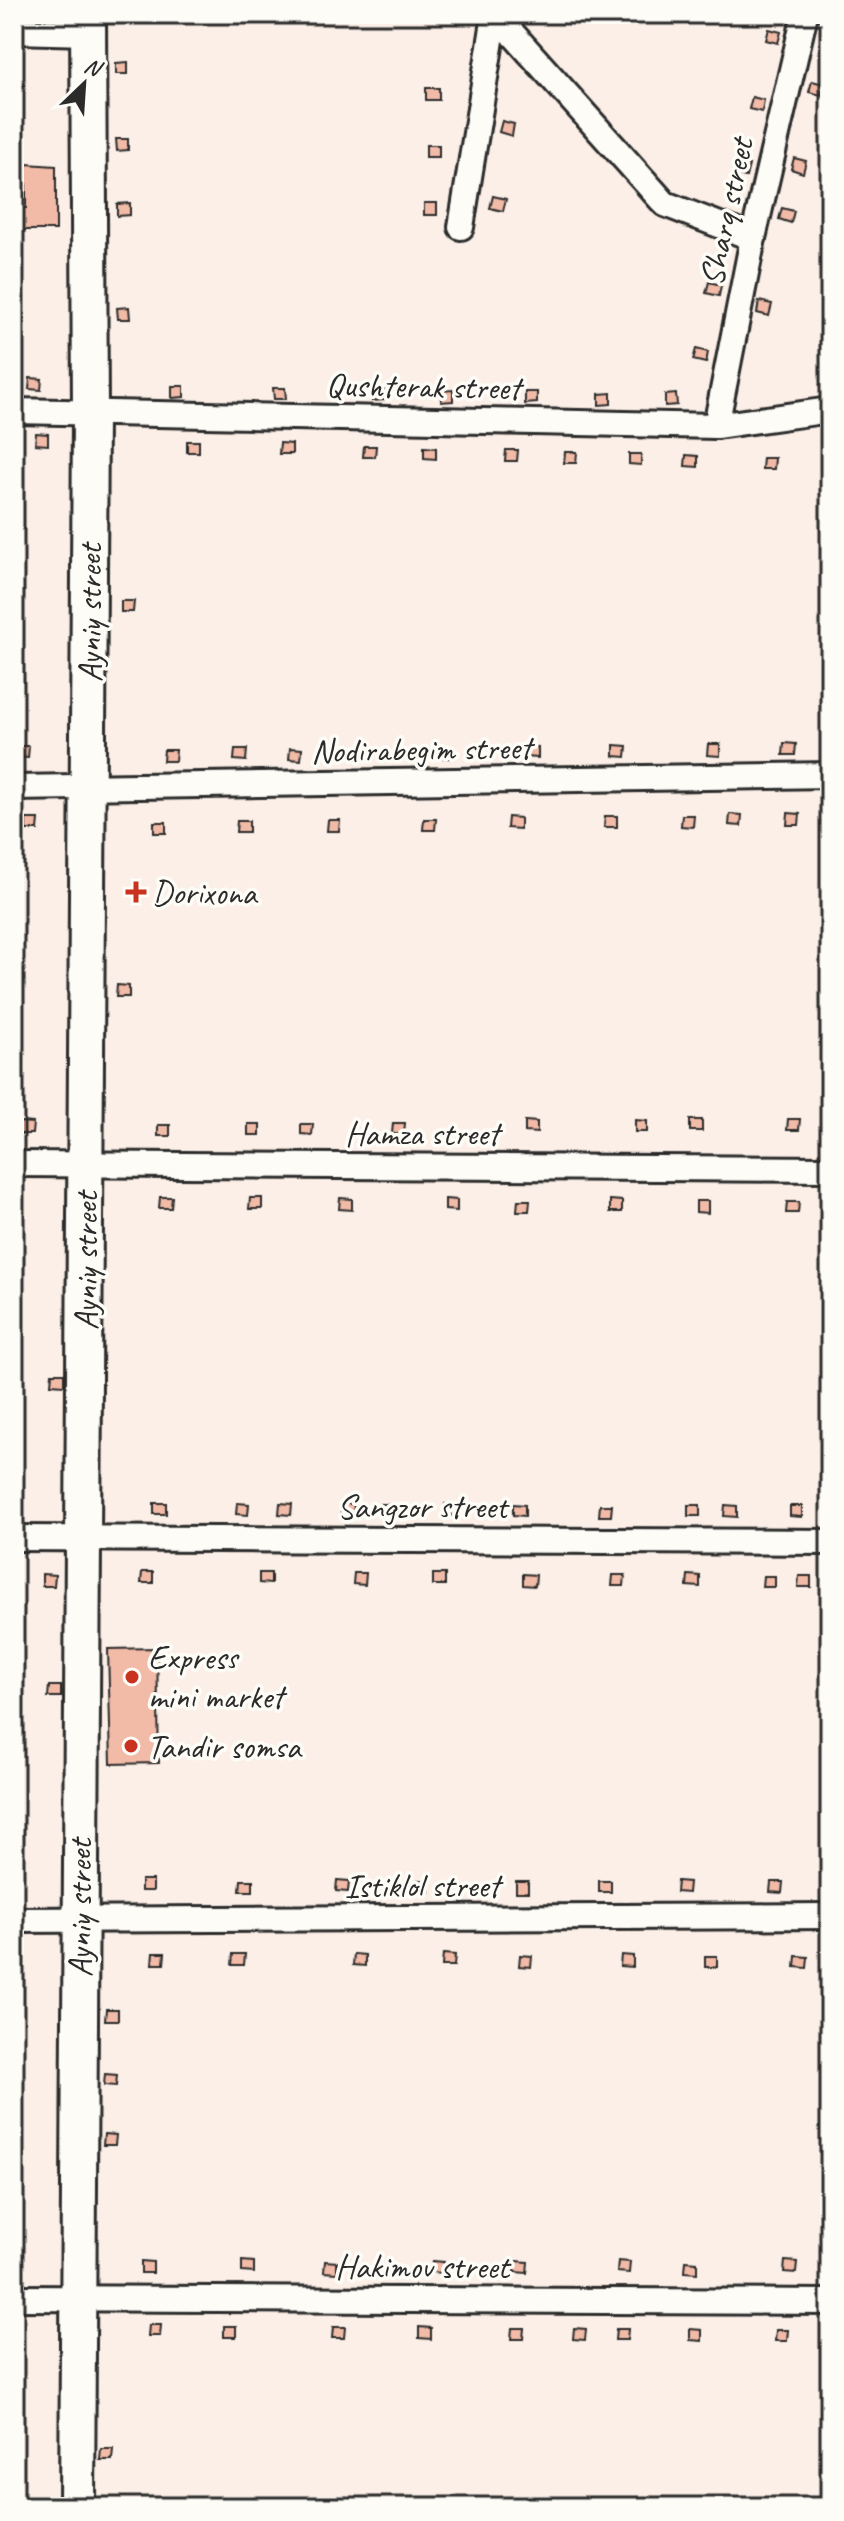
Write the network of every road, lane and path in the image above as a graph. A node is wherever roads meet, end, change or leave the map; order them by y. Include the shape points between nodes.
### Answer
1 (805, 14) edge
2 (495, 15) edge
3 (88, 23) edge
4 (14, 31) edge
5 (461, 227) dead end
6 (753, 238) junction
7 (830, 410) edge
8 (14, 411) edge
9 (90, 414) junction
10 (716, 426) junction
11 (830, 775) edge
12 (14, 788) edge
13 (88, 789) junction
14 (14, 1164) edge
15 (85, 1166) junction
16 (830, 1169) edge
17 (14, 1538) edge
18 (84, 1539) junction
19 (830, 1542) edge
20 (830, 1916) edge
21 (14, 1920) edge
22 (79, 1920) junction
23 (14, 2298) edge
24 (79, 2299) junction
25 (830, 2302) edge
26 (77, 2507) edge

1 - 6 street, Sharq street
2 - 5 street
2 - 6 street via 665,204
3 - 4 street
3 - 9 street, Ayniy street
6 - 10 street, Sharq street
7 - 10 street, Qushterak street
8 - 9 street, Qushterak street
9 - 10 street, Qushterak street
9 - 13 street, Ayniy street
11 - 13 street, Nodirabegim street
12 - 13 street, Nodirabegim street
13 - 15 street, Ayniy street
14 - 15 street, Hamza street
15 - 16 street, Hamza street
15 - 18 street, Ayniy street
17 - 18 street, Sangzor street
18 - 19 street, Sangzor street
18 - 22 street, Ayniy street
20 - 22 street, Istiklol street
21 - 22 street, Istiklol street
22 - 24 street, Ayniy street
23 - 24 street, Hakimov street
24 - 25 street, Hakimov street
24 - 26 street, Ayniy street

